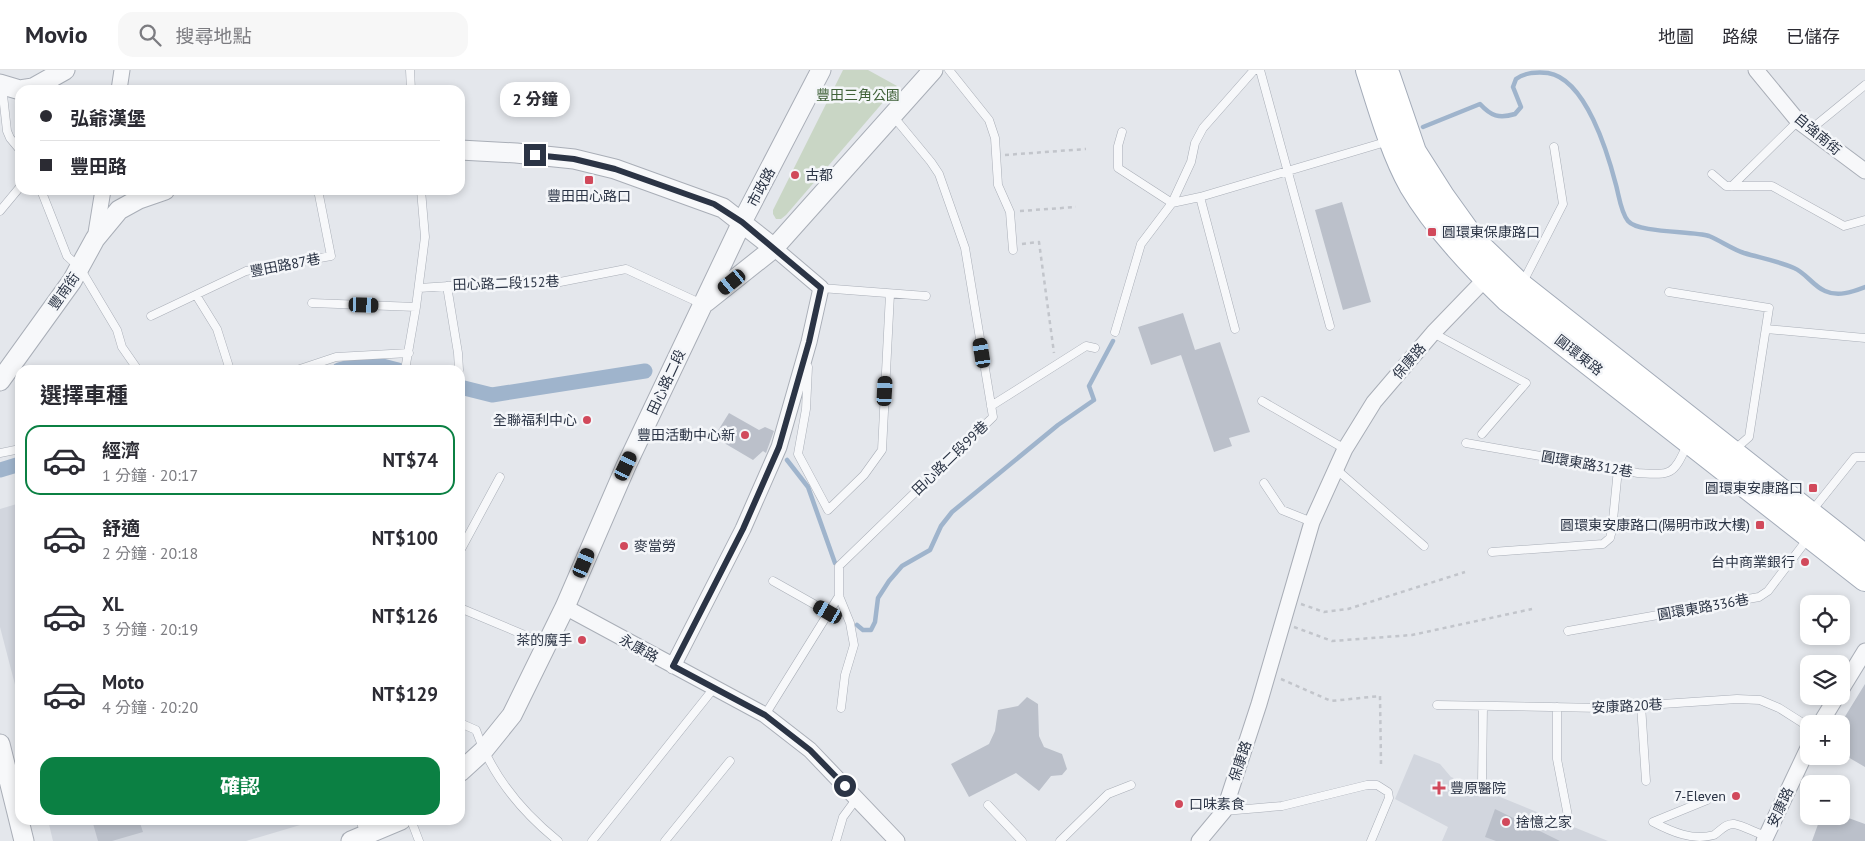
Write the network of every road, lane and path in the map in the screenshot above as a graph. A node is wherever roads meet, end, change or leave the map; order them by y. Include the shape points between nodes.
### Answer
1 (65, 70) edge
2 (122, 70) edge
3 (410, 70) edge
4 (820, 70) edge
5 (933, 70) edge
6 (949, 70) edge
7 (1254, 70) edge
8 (1260, 70) edge
9 (1373, 70) edge
10 (1756, 70) edge
11 (1, 85) edge
12 (38, 85) edge
13 (120, 85) edge
14 (411, 85) edge
15 (1865, 85) edge
16 (15, 89) edge
17 (892, 115) junction
18 (1798, 121) junction
19 (1810, 130) junction
20 (1122, 132) dead end
21 (1392, 140) junction
22 (15, 144) edge
23 (1554, 148) dead end
24 (1086, 149) dead end
25 (465, 150) edge
26 (996, 156) junction
27 (1865, 171) edge
28 (1288, 172) junction
29 (1712, 174) dead end
30 (1732, 186) junction
31 (15, 194) edge
32 (43, 195) edge
33 (102, 195) edge
34 (151, 195) edge
35 (319, 195) edge
36 (421, 195) edge
37 (1200, 198) junction
38 (1172, 203) junction
39 (1076, 206) dead end
40 (0, 211) edge
41 (1010, 212) junction
42 (1865, 220) edge
43 (742, 222) junction
44 (95, 239) junction
45 (774, 248) junction
46 (1013, 248) joint
47 (80, 268) junction
48 (1492, 272) junction
49 (447, 286) junction
50 (419, 288) junction
51 (821, 288) junction
52 (1669, 292) dead end
53 (1514, 293) junction
54 (890, 294) junction
55 (196, 295) junction
56 (926, 296) dead end
57 (312, 304) dead end
58 (703, 305) junction
59 (416, 307) junction
60 (151, 316) dead end
61 (1330, 326) dead end
62 (1235, 330) dead end
63 (1766, 330) junction
64 (1115, 332) dead end
65 (1433, 333) junction
66 (1865, 338) edge
67 (809, 342) junction
68 (1095, 348) dead end
69 (409, 353) junction
70 (1054, 353) dead end
71 (135, 365) edge
72 (228, 365) edge
73 (312, 365) edge
74 (405, 365) edge
75 (459, 365) edge
76 (0, 381) edge
77 (1262, 400) dead end
78 (991, 406) junction
79 (1482, 434) dead end
80 (1689, 441) junction
81 (1466, 443) dead end
82 (1345, 449) junction
83 (15, 450) edge
84 (1732, 452) junction
85 (0, 453) edge
86 (1865, 457) edge
87 (1618, 469) junction
88 (1337, 470) junction
89 (500, 477) dead end
90 (1264, 483) dead end
91 (1312, 522) junction
92 (1810, 525) junction
93 (465, 542) edge
94 (1424, 546) dead end
95 (1492, 552) dead end
96 (1865, 557) edge
97 (1465, 572) dead end
98 (1865, 578) edge
99 (773, 581) dead end
100 (839, 596) junction
101 (1290, 600) junction
102 (565, 607) junction
103 (1532, 609) dead end
104 (465, 610) edge
105 (828, 612) junction
106 (1283, 624) junction
107 (1568, 631) dead end
108 (546, 644) junction
109 (1865, 651) edge
110 (673, 666) junction
111 (1268, 674) junction
112 (1850, 675) edge
113 (714, 688) junction
114 (1437, 705) dead end
115 (1641, 705) junction
116 (1483, 706) junction
117 (1556, 707) junction
118 (841, 708) dead end
119 (765, 715) junction
120 (1800, 721) edge
121 (465, 724) edge
122 (0, 744) edge
123 (483, 751) junction
124 (730, 761) dead end
125 (1381, 764) dead end
126 (1800, 765) edge
127 (465, 767) edge
128 (1646, 781) dead end
129 (1482, 784) dead end
130 (1131, 786) dead end
131 (857, 798) junction
132 (1707, 800) dead end
133 (15, 805) edge
134 (988, 805) dead end
135 (1224, 811) junction
136 (1568, 816) dead end
137 (20, 825) edge
138 (384, 825) edge
139 (413, 825) edge
140 (359, 832) edge
141 (1765, 839) edge
142 (24, 841) edge
143 (419, 841) edge
144 (558, 841) edge
145 (592, 841) edge
146 (665, 841) edge
147 (836, 841) edge
148 (897, 841) edge
149 (1022, 841) edge
150 (1060, 841) edge
151 (1199, 841) edge
152 (1371, 841) edge

1 - 12 street
2 - 13 street
3 - 14 lane
4 - 43 street, 市政路
5 - 17 street, 田心路二段
6 - 26 lane via 989,120
7 - 38 lane via 1204,128
8 - 28 lane
9 - 21 main road, 圓環東路
9 - 48 main road, 圓環東路 via 1414,152
10 - 18 street, 自強南街
11 - 16 street
11 - 22 lane via 7,131
15 - 19 lane
17 - 45 street, 田心路二段
17 - 78 lane, 田心路二段99巷 via 939,174 965,248
18 - 19 street, 自強南街
18 - 30 lane
19 - 27 street, 自強南街
20 - 38 lane via 1118,168
21 - 28 lane
21 - 48 main road, 圓環東路 via 1411,184 1430,213
23 - 53 lane via 1563,204
24 - 26 path
25 - 43 street via 574,159 615,169 714,204
26 - 41 lane via 998,185
28 - 37 lane
28 - 61 lane
29 - 30 lane via 1726,186
30 - 42 lane via 1772,186 1844,226
31 - 40 lane
32 - 47 lane via 67,256
33 - 44 street, 豐南街
34 - 44 street via 119,210
35 - 55 lane, 豐田路87巷 via 331,256 246,271
36 - 50 lane via 425,238
37 - 38 lane
37 - 62 lane
38 - 64 lane via 1141,244
39 - 41 path
41 - 46 lane
43 - 45 street
43 - 58 street, 市政路
44 - 47 street, 豐南街
45 - 51 street
45 - 58 street, 田心路二段
46 - 70 path via 1039,242
47 - 71 lane
47 - 76 street, 豐南街
48 - 53 main road, 圓環東路
48 - 65 street, 保康路
49 - 50 lane, 田心路二段152巷
49 - 58 lane, 田心路二段152巷 via 539,280 555,283 626,269
49 - 75 lane
50 - 59 lane
51 - 54 lane
51 - 67 street
52 - 63 lane via 1769,308
53 - 80 main road, 圓環東路
53 - 84 main road, 圓環東路
54 - 56 lane
54 - 67 lane via 882,450 864,475 828,510 798,454 806,409
55 - 60 lane, 豐田路87巷
55 - 72 lane via 217,329
57 - 59 lane
58 - 102 street, 田心路二段 via 626,466
59 - 69 lane
63 - 66 lane
63 - 84 lane via 1749,437
65 - 79 lane via 1526,383
65 - 82 street, 保康路 via 1374,402
67 - 110 street via 779,447 743,529
68 - 78 lane via 1086,346
69 - 73 lane via 336,357
69 - 74 lane
77 - 82 lane
78 - 100 lane, 田心路二段99巷 via 993,417 839,566
80 - 87 lane, 圓環東路312巷 via 1678,465 1664,475
80 - 92 main road, 圓環東路
81 - 87 lane, 圓環東路312巷
82 - 88 street, 保康路
83 - 85 lane
84 - 92 main road, 圓環東路
86 - 92 lane, 圓環東路336巷 via 1855,457
87 - 95 lane via 1612,530 1607,542
88 - 91 street, 保康路
88 - 94 lane
89 - 93 lane
90 - 91 lane via 1282,510
91 - 101 street, 保康路
92 - 96 main road, 圓環東路
92 - 98 main road, 圓環東路
92 - 107 lane, 圓環東路336巷 via 1768,591 1759,597
97 - 101 path via 1348,609 1324,612
99 - 105 lane
100 - 105 lane
100 - 118 lane via 850,623 854,645 845,675
101 - 106 street, 保康路
102 - 108 street, 田心路二段
102 - 110 street, 永康路
103 - 106 path via 1412,635 1332,642
104 - 108 lane
105 - 119 lane
106 - 111 street, 保康路
108 - 123 street, 田心路二段 via 512,715
109 - 112 street
110 - 113 street, 永康路
111 - 125 path via 1331,701 1380,696
111 - 135 street, 保康路
113 - 119 street, 永康路
113 - 145 lane
114 - 116 lane, 安康路20巷
115 - 117 lane, 安康路20巷
115 - 120 lane, 安康路20巷 via 1760,700
115 - 128 lane
116 - 117 lane, 安康路20巷
116 - 129 lane
117 - 136 lane via 1557,759
119 - 131 street, 永康路 via 810,750
121 - 123 lane via 476,730
122 - 133 street
123 - 127 street, 田心路二段
123 - 144 lane via 514,799
124 - 146 lane
126 - 141 street, 安康路
130 - 150 lane via 1108,794
131 - 147 lane via 843,817
131 - 148 street, 永康路
132 - 141 lane via 1653,822 1686,839 1706,838 1733,824
134 - 149 lane
135 - 151 street, 保康路
135 - 152 lane via 1282,806 1377,785 1388,792 1389,798
137 - 142 street
138 - 140 street
139 - 143 lane

